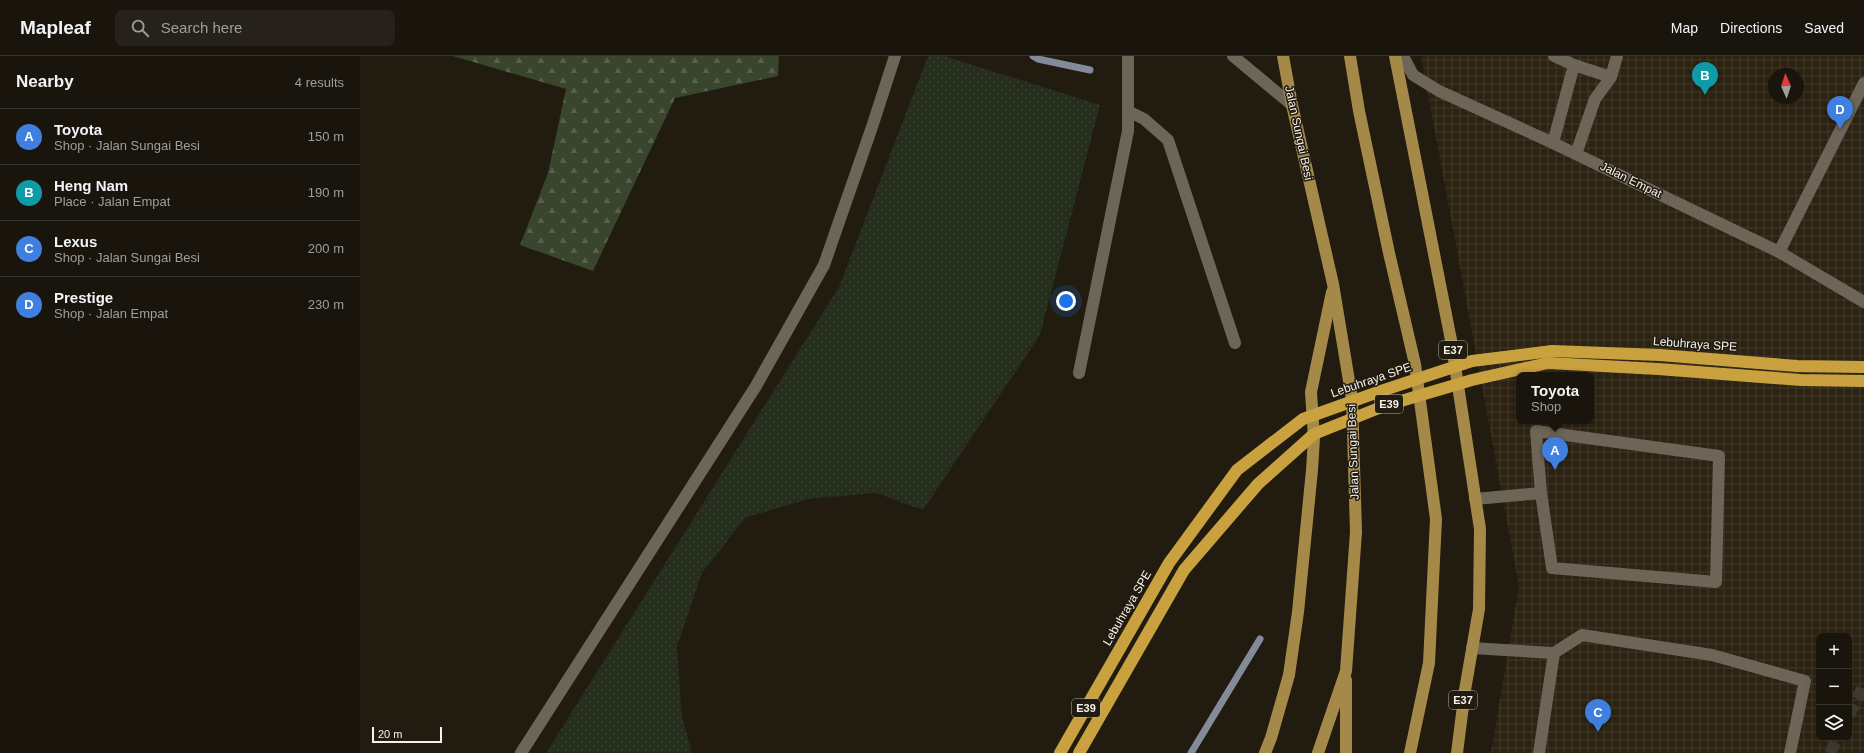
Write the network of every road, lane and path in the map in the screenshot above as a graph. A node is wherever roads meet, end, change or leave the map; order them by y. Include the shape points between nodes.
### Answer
1 (895, 56) edge
2 (1128, 56) edge
3 (1233, 56) edge
4 (1283, 56) edge
5 (1350, 56) edge
6 (1395, 56) edge
7 (1403, 56) edge
8 (1554, 56) edge
9 (1617, 56) edge
10 (1574, 65) junction
11 (1611, 77) junction
12 (1864, 83) edge
13 (1292, 105) junction
14 (1128, 111) junction
15 (1553, 143) junction
16 (1576, 154) junction
17 (1779, 252) junction
18 (1333, 284) junction
19 (1864, 302) edge
20 (1236, 343) dead end
21 (1864, 367) edge
22 (1079, 373) dead end
23 (1864, 381) edge
24 (1541, 493) junction
25 (1475, 499) junction
26 (1472, 648) junction
27 (1554, 653) junction
28 (1346, 671) junction
29 (521, 753) edge
30 (1060, 753) edge
31 (1078, 753) edge
32 (1265, 753) edge
33 (1318, 753) edge
34 (1346, 753) edge
35 (1410, 753) edge
36 (1457, 753) edge
37 (1539, 753) edge
38 (1790, 753) edge

1 - 29 street via 824,265 756,386
2 - 14 street
3 - 13 street
4 - 13 main road, Jalan Sungai Besi
5 - 35 main road via 1359,111 1415,364 1436,519 1429,663
6 - 25 main road, E37 via 1451,340
7 - 15 street, Jalan Empat via 1413,75 1439,91
8 - 10 street
9 - 11 street
10 - 11 street
10 - 15 street
11 - 16 street via 1595,100
12 - 17 street
13 - 18 main road, Jalan Sungai Besi
14 - 20 street via 1144,118 1168,140
14 - 22 street via 1128,131
15 - 16 street, Jalan Empat
16 - 17 street, Jalan Empat
17 - 19 street, Jalan Empat
18 - 28 main road, Jalan Sungai Besi via 1352,406 1356,532
18 - 32 main road via 1311,392 1314,438 1308,525 1289,675
21 - 30 highway, Lebuhraya SPE / E39 via 1797,366 1660,355 1552,352 1472,361 1303,419 1237,470 1169,563
23 - 31 highway, E39 via 1801,380 1548,363 1472,380 1384,406 1314,434 1258,484 1184,570
24 - 24 street via 1536,431 1719,456 1716,582 1552,568
24 - 25 street
25 - 26 main road, E37 via 1480,529 1479,609
26 - 27 street
26 - 36 main road, E37
27 - 37 street
27 - 38 street via 1582,635 1712,655 1805,682
28 - 33 main road, Jalan Sungai Besi
28 - 34 main road

